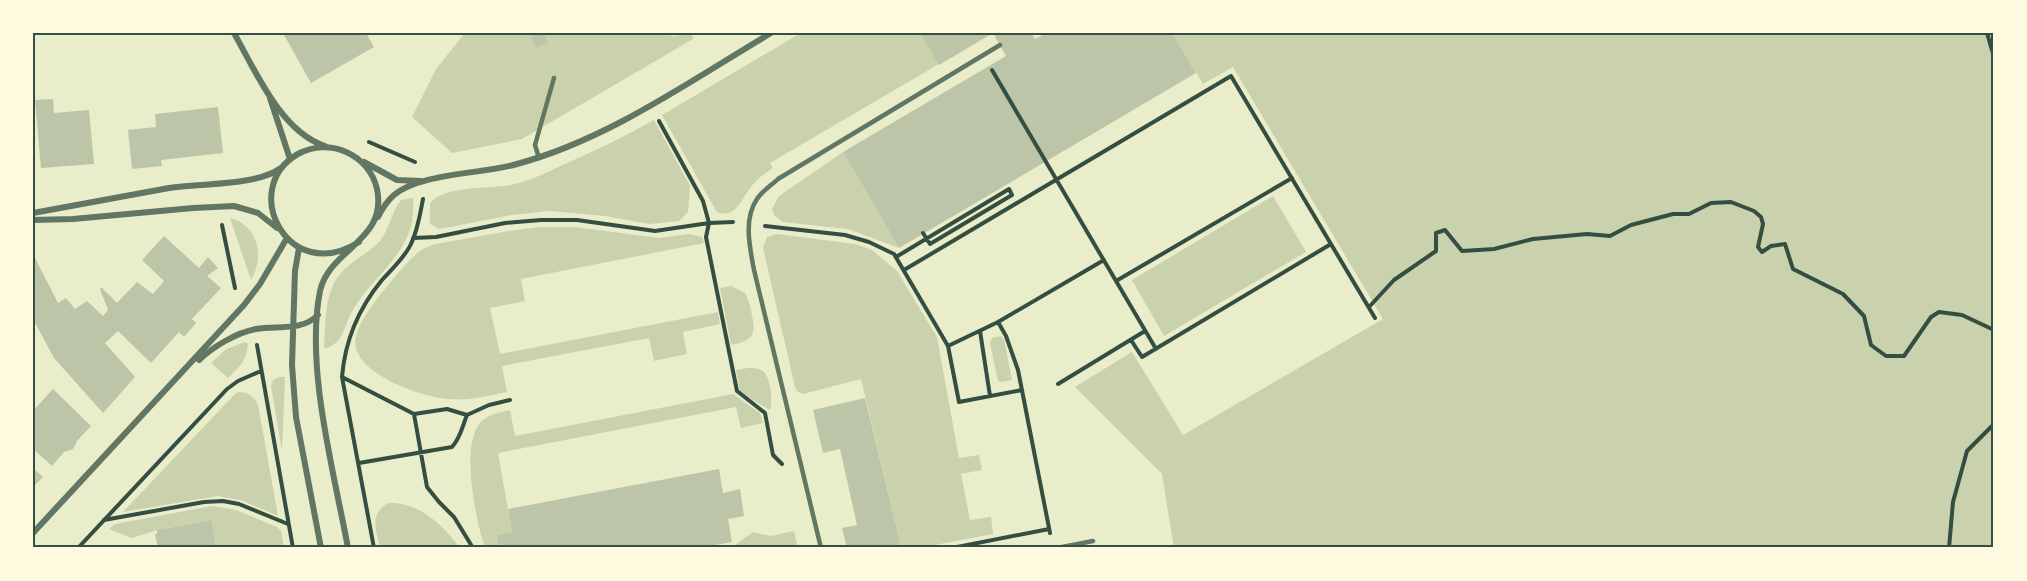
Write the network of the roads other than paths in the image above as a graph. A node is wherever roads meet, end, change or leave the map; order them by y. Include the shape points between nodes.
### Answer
1 (234, 33) edge
2 (771, 33) edge
3 (1000, 45) dead end
4 (554, 78) dead end
5 (268, 92) junction
6 (331, 148) junction
7 (351, 154) junction
8 (540, 158) junction
9 (291, 159) junction
10 (284, 165) junction
11 (426, 181) junction
12 (33, 213) edge
13 (33, 220) edge
14 (372, 225) junction
15 (285, 236) junction
16 (359, 242) junction
17 (299, 248) junction
18 (318, 315) junction
19 (292, 326) junction
20 (174, 382) junction
21 (33, 533) edge
22 (1093, 541) dead end
23 (321, 548) edge
24 (348, 548) edge
25 (821, 548) edge
26 (1057, 548) edge

1 - 5 street
2 - 8 street via 602,133
3 - 25 lane via 778,179 757,199 748,238
4 - 8 lane via 535,145
5 - 6 street via 299,133
5 - 9 street
6 - 7 street
6 - 9 street via 306,150
7 - 11 street via 397,180
7 - 14 street via 365,165 375,181 378,207
8 - 11 street
9 - 10 street
10 - 12 street via 261,177 171,188
10 - 15 street via 274,184 272,205
11 - 14 street via 393,196
13 - 15 street via 234,206 258,213
14 - 16 street
15 - 17 street
15 - 20 street via 260,284
16 - 17 street via 330,254
16 - 18 street via 328,272 322,283
17 - 19 street
18 - 19 street via 309,323
18 - 24 street via 317,361 323,412
19 - 20 street via 241,333 213,349
19 - 23 street via 295,405
20 - 21 street
22 - 26 lane

